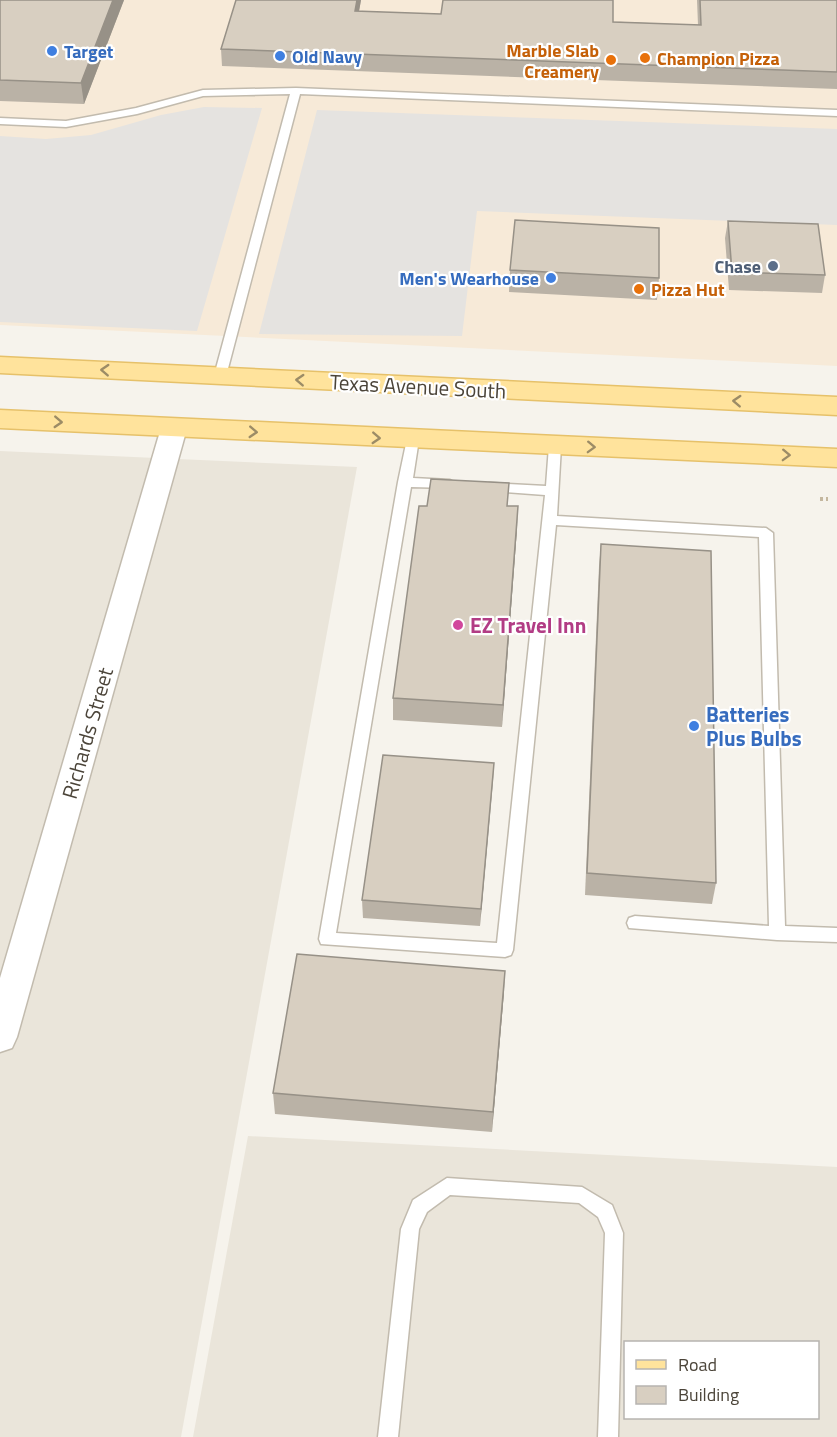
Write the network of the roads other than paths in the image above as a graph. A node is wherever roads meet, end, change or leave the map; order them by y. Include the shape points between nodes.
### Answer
1 (296, 91) junction
2 (837, 113) edge
3 (0, 121) edge
4 (0, 365) edge
5 (220, 376) junction
6 (837, 406) edge
7 (0, 419) edge
8 (174, 428) junction
9 (413, 439) junction
10 (555, 446) junction
11 (837, 458) edge
12 (405, 482) junction
13 (552, 491) junction
14 (550, 520) junction
15 (634, 923) dead end
16 (777, 933) junction
17 (837, 935) edge
18 (0, 1037) edge
19 (388, 1437) edge
20 (608, 1437) edge

1 - 2 lane
1 - 3 lane via 203,93 66,124
1 - 5 lane
5 -> 4 main road, Texas Avenue South
6 -> 5 main road, Texas Avenue South
7 -> 8 main road
8 -> 9 main road
8 - 18 street, Richards Street
9 - 10 main road
9 - 12 lane
10 -> 11 main road
10 - 13 lane
12 - 13 lane
12 - 14 lane via 327,939 505,950
13 - 14 lane
14 - 16 lane via 766,533
15 - 16 lane
16 - 17 lane
19 - 20 lane via 410,1229 420,1206 447,1186 582,1195 605,1211 614,1233

